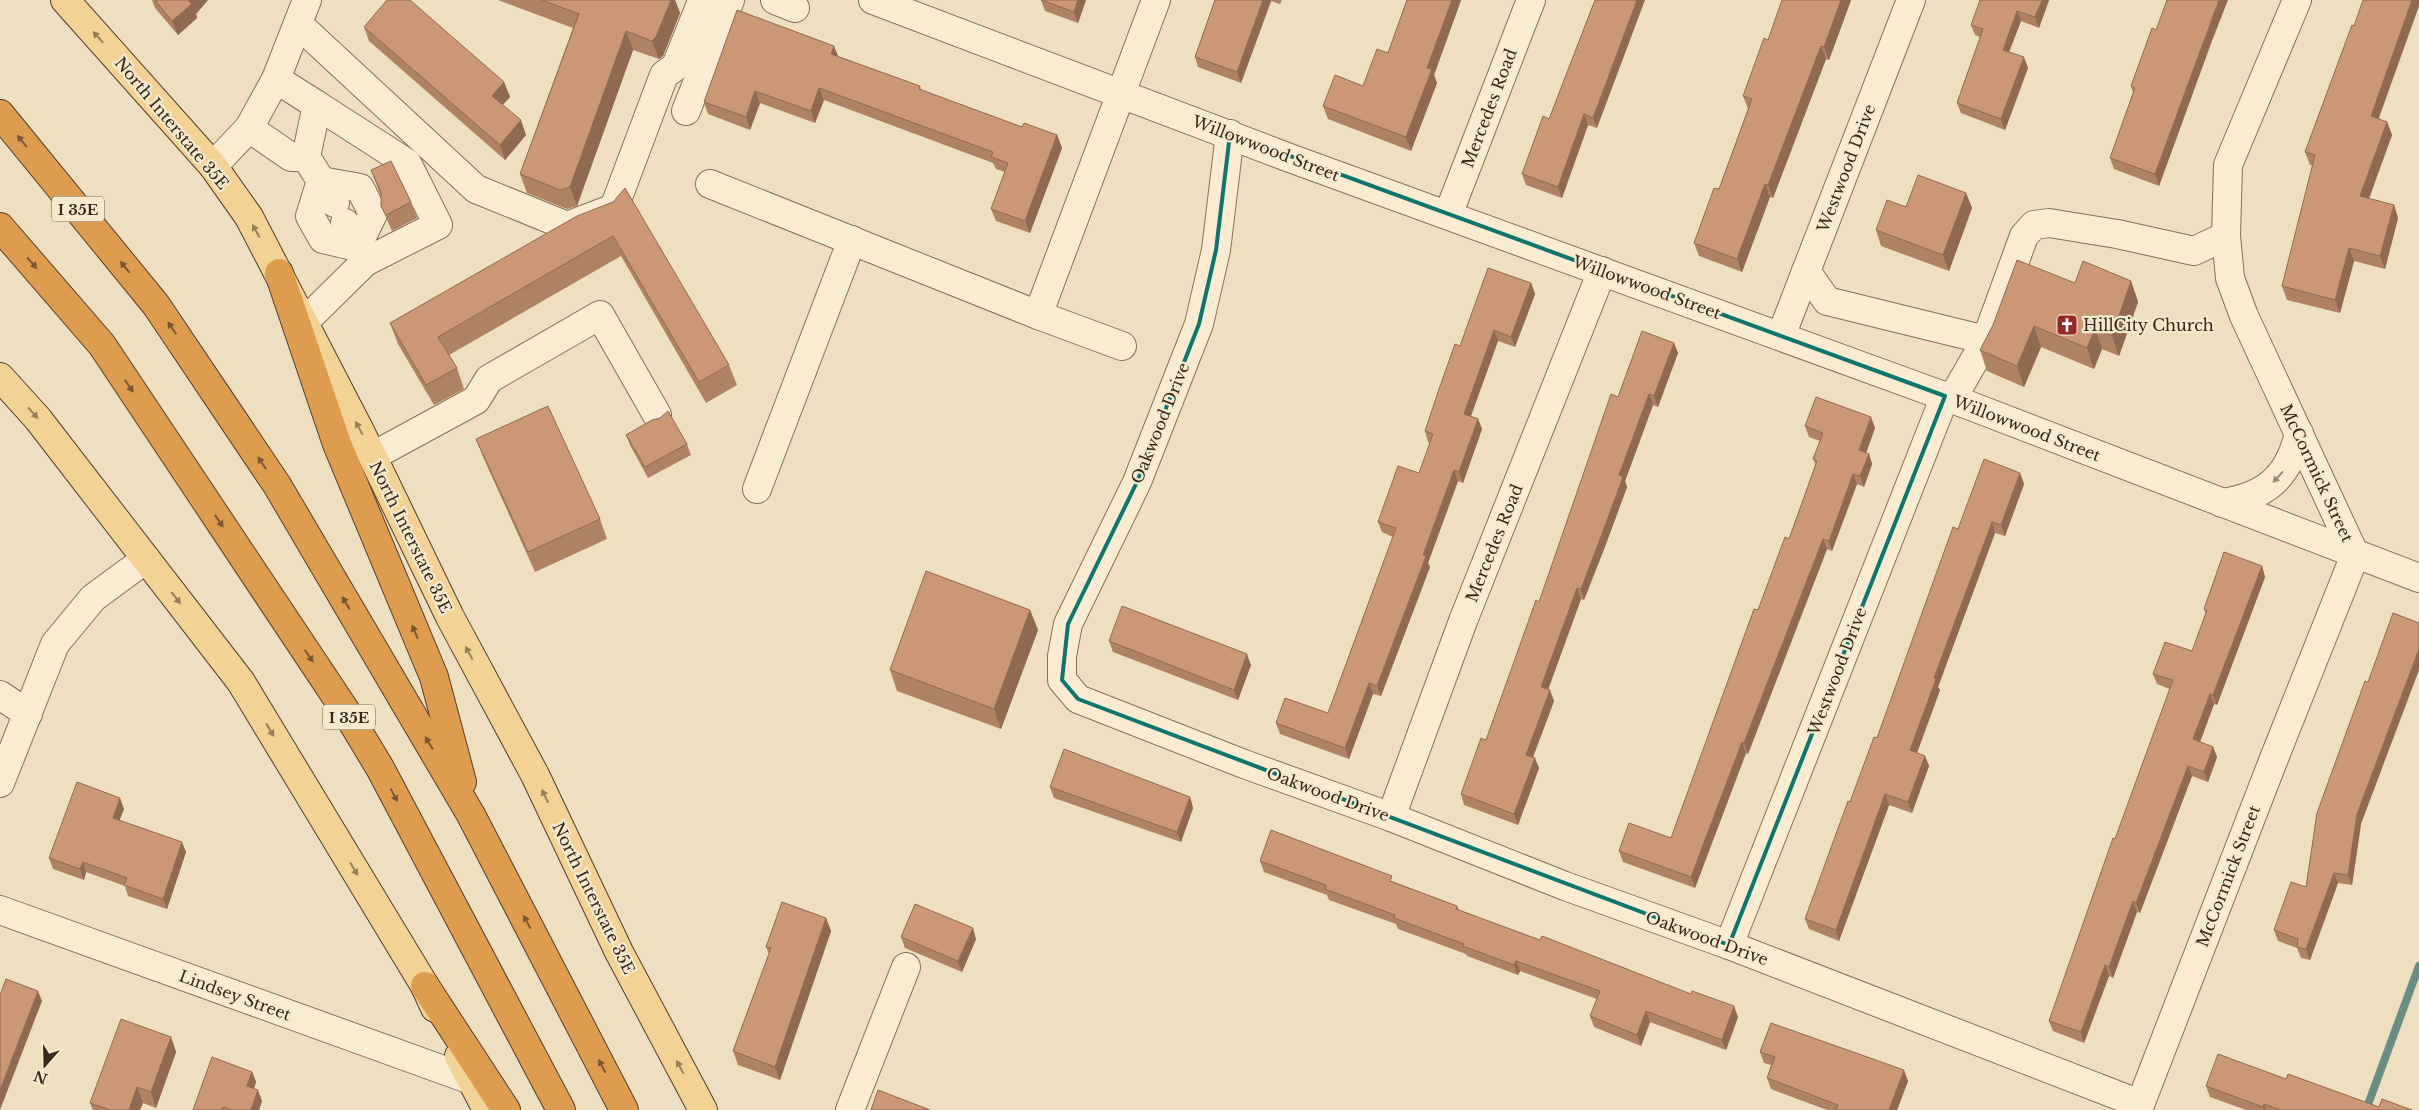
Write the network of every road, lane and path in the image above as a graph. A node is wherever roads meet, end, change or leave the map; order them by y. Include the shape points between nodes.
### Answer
1 (65, 0) edge
2 (701, 0) edge
3 (730, 0) edge
4 (873, 0) edge
5 (1156, 0) edge
6 (1531, 0) edge
7 (1911, 0) edge
8 (2297, 0) edge
9 (303, 12) edge
10 (276, 79) junction
11 (1120, 92) junction
12 (317, 105) junction
13 (686, 112) dead end
14 (0, 114) edge
15 (249, 128) junction
16 (1230, 134) junction
17 (306, 157) junction
18 (212, 166) junction
19 (710, 184) dead end
20 (1448, 215) junction
21 (345, 223) junction
22 (0, 226) edge
23 (2226, 236) junction
24 (852, 240) junction
25 (1602, 271) junction
26 (1806, 271) junction
27 (280, 273) joint
28 (1038, 315) junction
29 (301, 325) junction
30 (1781, 336) junction
31 (1986, 340) junction
32 (1122, 346) dead end
33 (0, 377) edge
34 (1954, 399) junction
35 (657, 415) dead end
36 (2299, 433) junction
37 (372, 456) junction
38 (757, 489) dead end
39 (2222, 503) junction
40 (2355, 555) junction
41 (146, 559) junction
42 (2419, 578) edge
43 (0, 695) edge
44 (28, 714) junction
45 (0, 783) edge
46 (471, 815) junction
47 (1392, 817) junction
48 (0, 910) edge
49 (1730, 945) junction
50 (906, 968) dead end
51 (425, 986) junction
52 (471, 1080) junction
53 (2139, 1107) edge
54 (487, 1110) edge
55 (506, 1110) edge
56 (561, 1110) edge
57 (624, 1110) edge
58 (703, 1110) edge
59 (850, 1110) edge

18 -> 1 main road, North Interstate 35E
2 - 9 street via 676,66 664,75 614,208 568,226 476,189
3 - 13 street
4 - 11 street, Willowwood Street
5 - 11 street
6 - 20 street, Mercedes Road
7 - 26 street, Westwood Drive
8 - 23 street, McCormick Street via 2228,164
9 - 10 street
10 - 12 street
10 - 15 street
11 - 16 street, Willowwood Street
11 - 28 street
12 - 17 street
12 - 21 street via 407,163 438,225
46 -> 14 highway, I 35E via 277,485 161,313
15 - 17 street via 291,157
15 - 18 street
16 - 20 street, Willowwood Street
16 - 47 street, Oakwood Drive via 1216,250 1200,324 1136,482 1068,624 1062,656 1062,680 1078,699
17 - 21 street
27 -> 18 main road, North Interstate 35E via 249,217
19 - 24 street
20 - 25 street, Willowwood Street
21 - 29 street
22 -> 56 highway, I 35E via 102,345 345,710 380,768
23 - 31 street via 2194,251 2117,234 2049,223 2034,225 2024,236
23 - 36 street, McCormick Street via 2230,278 2241,309
24 - 28 street
24 - 38 street
25 - 30 street, Willowwood Street
25 - 47 street, Mercedes Road via 1463,622
26 - 30 street, Westwood Drive
26 - 31 street via 1827,301
27 - 29 highway
28 - 32 street
37 -> 29 main road, North Interstate 35E
46 -> 29 highway via 434,677 337,444
30 - 34 street, Willowwood Street
31 - 34 street
33 -> 41 main road via 38,419
34 - 39 street, Willowwood Street
34 - 49 street, Westwood Drive
35 - 37 street via 600,315 489,379 476,400
36 -> 39 street via 2289,462 2270,485 2256,495
36 - 40 street, McCormick Street
58 -> 37 main road, North Interstate 35E via 619,952 535,775 450,617
39 - 40 street, Willowwood Street
40 - 42 street, Willowwood Street
40 - 53 street, McCormick Street
41 - 44 street via 93,598 77,615 55,644
41 -> 51 main road via 241,682
43 - 44 street
44 - 45 street
57 -> 46 highway, I 35E
47 - 49 street, Oakwood Drive via 1565,886
48 - 52 street, Lindsey Street
49 - 53 street, Oakwood Drive
50 - 59 street
51 - 52 main road
51 - 55 highway
52 - 54 main road

